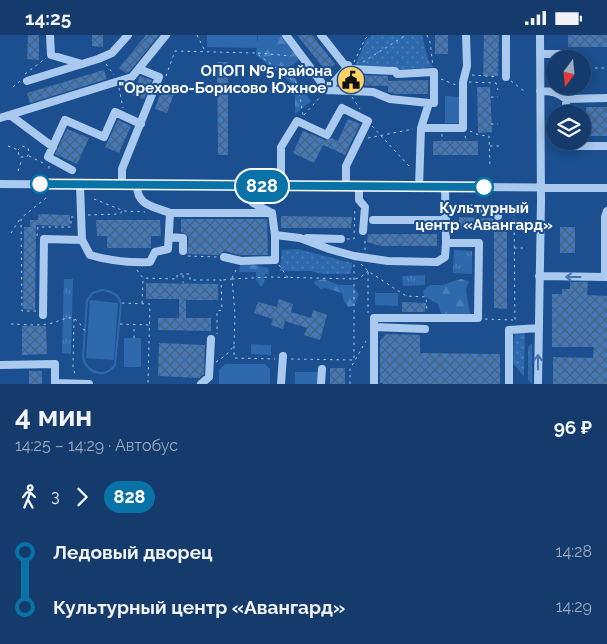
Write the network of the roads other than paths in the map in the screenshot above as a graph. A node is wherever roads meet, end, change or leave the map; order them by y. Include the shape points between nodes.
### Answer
1 (50, 35) edge
2 (128, 35) edge
3 (166, 35) edge
4 (286, 35) edge
5 (321, 35) edge
6 (466, 35) edge
7 (506, 35) edge
8 (540, 35) edge
9 (540, 54) junction
10 (546, 54) edge
11 (82, 63) junction
12 (348, 67) junction
13 (139, 69) junction
14 (506, 77) road end
15 (27, 81) dead end
16 (327, 90) junction
17 (540, 91) junction
18 (607, 98) edge
19 (566, 99) junction
20 (429, 103) junction
21 (566, 105) edge
22 (10, 115) junction
23 (0, 118) edge
24 (141, 124) junction
25 (421, 128) junction
26 (591, 146) edge
27 (607, 146) edge
28 (53, 147) junction
29 (72, 170) dead end
30 (0, 184) edge
31 (80, 185) junction
32 (122, 185) junction
33 (136, 185) junction
34 (248, 186) junction
35 (281, 186) junction
36 (346, 186) junction
37 (359, 186) junction
38 (419, 187) junction
39 (445, 187) junction
40 (541, 187) junction
41 (607, 188) edge
42 (445, 208) junction
43 (607, 211) edge
44 (498, 212) road end
45 (170, 213) junction
46 (272, 213) junction
47 (374, 220) dead end
48 (446, 220) junction
49 (363, 231) road end
50 (275, 235) junction
51 (169, 237) junction
52 (300, 238) junction
53 (82, 239) junction
54 (341, 239) road end
55 (446, 243) junction
56 (183, 251) road end
57 (224, 257) road end
58 (539, 276) junction
59 (606, 277) edge
60 (40, 313) road end
61 (374, 327) junction
62 (538, 328) junction
63 (425, 329) dead end
64 (211, 339) road end
65 (283, 358) road end
66 (0, 365) edge
67 (322, 369) dead end
68 (77, 383) edge
69 (89, 384) edge
70 (201, 384) edge
71 (281, 384) edge
72 (321, 384) edge
73 (374, 384) edge
74 (509, 384) edge
75 (538, 384) edge

1 - 11 street via 51,55
2 - 11 street via 112,53
3 - 13 street
4 - 16 street
5 - 12 street
6 - 25 street via 463,128
7 - 14 street
8 - 9 street
9 - 10 street
9 - 17 street
11 - 15 street
12 - 16 street
12 - 20 street via 395,71 397,74 434,72 434,103
13 - 22 street via 132,77
13 - 24 street via 159,77
16 - 20 street via 373,92 390,99
17 - 19 street via 554,92
17 - 40 street
18 - 19 street
19 - 21 street
20 - 25 street
22 - 23 street
22 - 28 street
24 - 28 street via 115,112 104,137 65,119
24 - 32 street via 122,169
25 - 38 street
26 - 27 street
28 - 29 street via 48,157
30 - 31 street
31 - 32 street
31 - 53 street
32 - 33 street
33 - 34 street
33 - 45 street via 142,202
34 - 35 street
34 - 46 street via 247,196 253,203
35 - 36 street
35 - 36 street via 281,147 297,121 327,135 342,109 368,121 346,166
36 - 37 street
37 - 38 street
37 - 49 street via 359,200 364,207
38 - 39 street
39 - 40 street
39 - 42 street
40 - 41 street
40 - 58 street
42 - 44 street
42 - 48 street
43 - 59 street
45 - 46 street
45 - 51 street
46 - 50 street
47 - 48 street
48 - 55 street
50 - 52 street
50 - 57 street via 275,260 241,261
51 - 53 street via 168,249 155,252 150,262 127,263 90,255
51 - 56 street via 184,238
52 - 54 street
52 - 55 street via 354,256 388,261 437,262 445,257
53 - 60 street via 44,239
55 - 61 street via 479,243 478,319 374,318
59 -> 58 street
58 - 62 street
61 - 63 street
61 - 73 street
62 - 74 street via 509,330
75 -> 62 street
64 - 70 street via 210,377
65 - 71 street
66 - 68 street via 55,364 55,383
67 - 72 street
68 - 69 street

